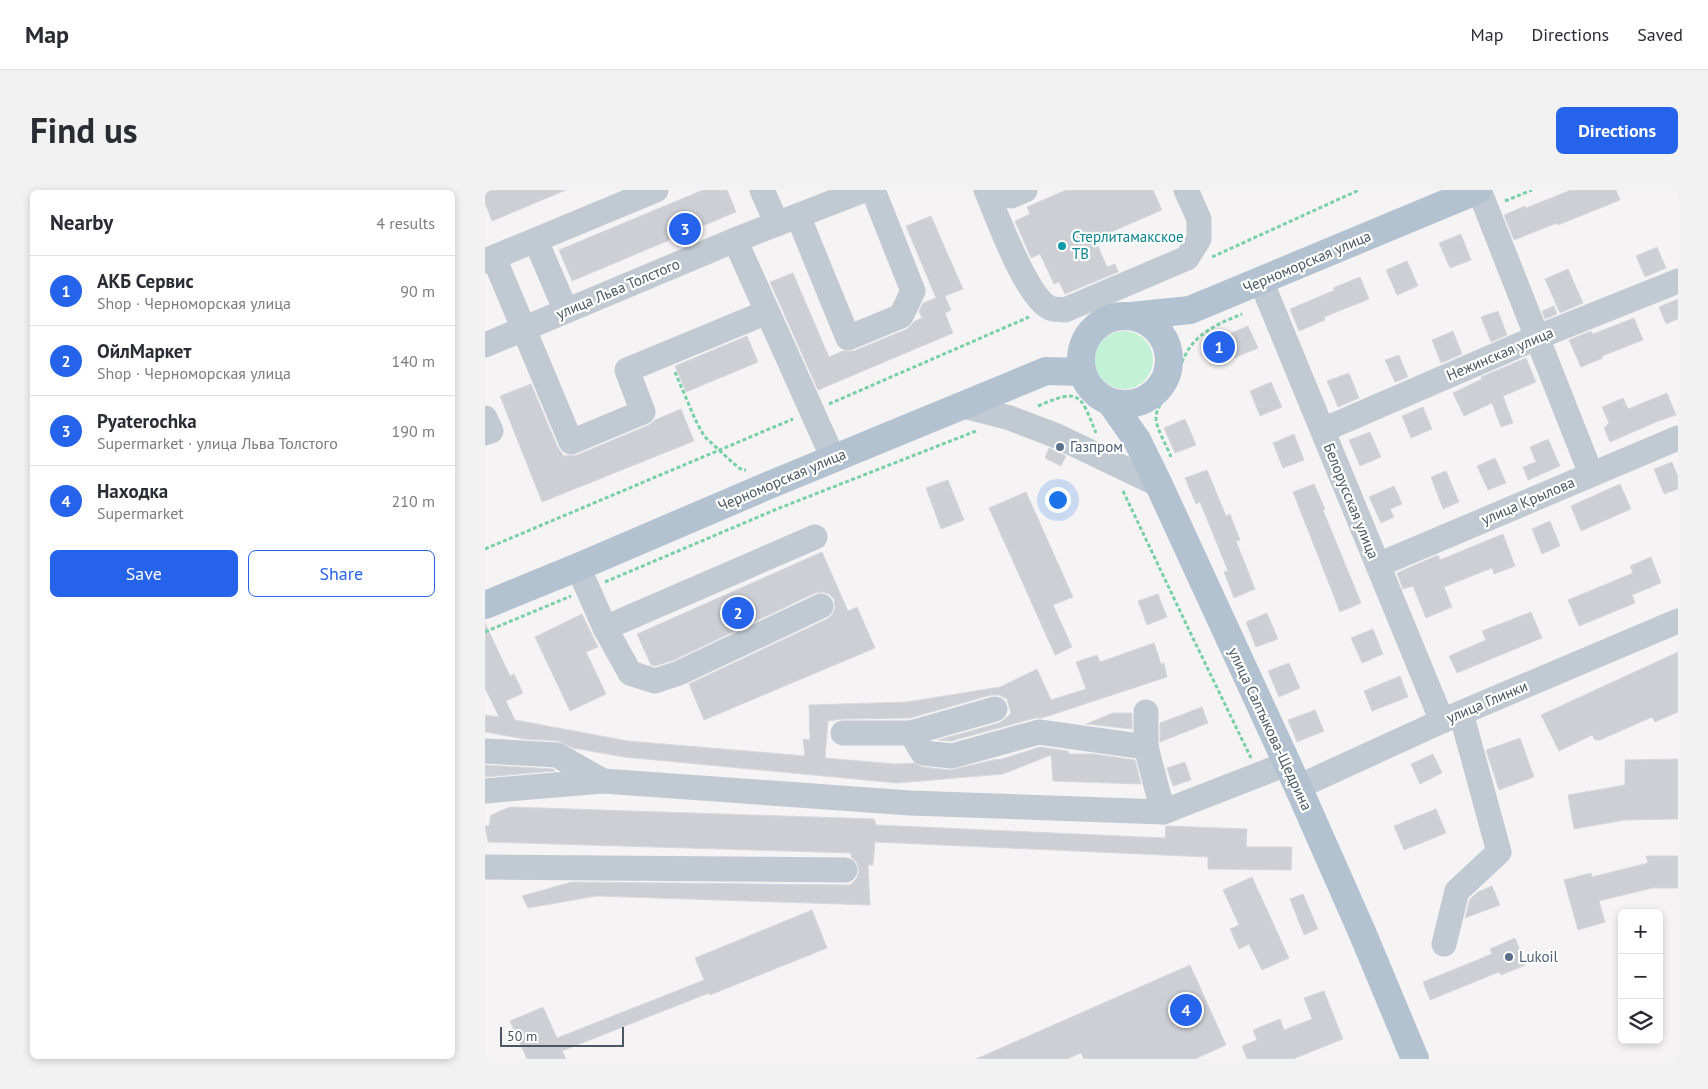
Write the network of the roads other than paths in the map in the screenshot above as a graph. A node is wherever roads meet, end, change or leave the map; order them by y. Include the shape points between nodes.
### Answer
1 (656, 190) edge
2 (762, 190) edge
3 (864, 190) edge
4 (873, 190) edge
5 (986, 190) edge
6 (1008, 190) edge
7 (1025, 190) edge
8 (1186, 190) edge
9 (1481, 196) edge
10 (788, 220) junction
11 (536, 240) junction
12 (735, 240) junction
13 (489, 259) edge
14 (1678, 281) edge
15 (1265, 291) junction
16 (1190, 310) junction
17 (566, 311) junction
18 (767, 312) junction
19 (1131, 316) junction
20 (524, 329) junction
21 (1092, 330) junction
22 (1538, 337) junction
23 (485, 345) edge
24 (1169, 353) junction
25 (1046, 371) junction
26 (1082, 372) junction
27 (1147, 399) junction
28 (1111, 402) junction
29 (963, 406) junction
30 (485, 418) edge
31 (1323, 430) junction
32 (485, 434) edge
33 (1678, 438) edge
34 (1137, 440) junction
35 (833, 458) junction
36 (1591, 474) junction
37 (1159, 485) junction
38 (815, 536) dead end
39 (1378, 565) junction
40 (583, 578) junction
41 (485, 605) edge
42 (821, 606) dead end
43 (1678, 621) edge
44 (605, 628) junction
45 (995, 710) dead end
46 (1146, 712) dead end
47 (1452, 717) junction
48 (843, 733) dead end
49 (911, 733) junction
50 (1146, 747) junction
51 (485, 751) edge
52 (1292, 775) junction
53 (603, 781) junction
54 (485, 791) edge
55 (1163, 812) junction
56 (485, 868) edge
57 (845, 870) dead end
58 (1444, 944) dead end
59 (1415, 1059) edge

1 - 11 street
2 - 10 street
3 - 10 street, улица Льва Толстого
4 - 10 street via 913,291 901,316 848,338
5 - 8 street via 1023,276 1034,293 1050,308 1065,310 1187,258 1199,239 1199,219
6 - 7 street via 1011,196
9 - 15 main road, Черноморская улица
9 - 22 street
10 - 12 street, улица Льва Толстого
11 - 13 street
11 - 17 street
12 - 17 street, улица Льва Толстого
12 - 18 street
13 - 20 street
14 - 22 street, Нежинская улица
15 - 16 main road, Черноморская улица
15 - 31 street, Белорусская улица
16 - 19 main road, Черноморская улица
16 - 24 main road
17 - 20 street, улица Льва Толстого
18 - 20 street via 627,370 643,412 571,442
18 - 35 street
19 - 21 main road via 1103,321
19 - 24 main road via 1156,328
20 - 23 street, улица Льва Толстого
21 - 25 main road
21 - 26 main road via 1080,357
22 - 31 street, Нежинская улица
22 - 36 street
24 - 27 main road via 1165,379
25 - 26 main road, Черноморская улица
25 - 29 main road, Черноморская улица
26 - 28 main road via 1093,391
27 - 28 main road via 1136,404
27 - 34 main road
28 - 34 main road, улица Салтыкова-Щедрина
29 - 35 main road, Черноморская улица
29 - 37 street via 1011,418 1057,436
30 - 32 street via 491,431
31 - 39 street, Белорусская улица
33 - 36 street, улица Крылова
34 - 37 main road, улица Салтыкова-Щедрина
35 - 40 main road, Черноморская улица
36 - 39 street, улица Крылова
37 - 52 main road, улица Салтыкова-Щедрина
38 - 44 street
39 - 47 street, Белорусская улица
40 - 41 main road, Черноморская улица
40 - 44 street
42 - 44 street via 679,673 655,681 630,673
43 - 47 street, улица Глинки
45 - 49 street
46 - 50 street
47 - 52 street, улица Глинки
47 - 58 street, Белорусская улица via 1499,852 1457,891
48 - 49 street
49 - 50 street via 923,752 952,756 1039,732
50 - 55 street
51 - 53 street via 557,755
52 - 55 street, улица Глинки via 1259,774
52 - 59 main road, улица Салтыкова-Щедрина
53 - 54 street
53 - 55 street via 910,803
56 - 57 street

